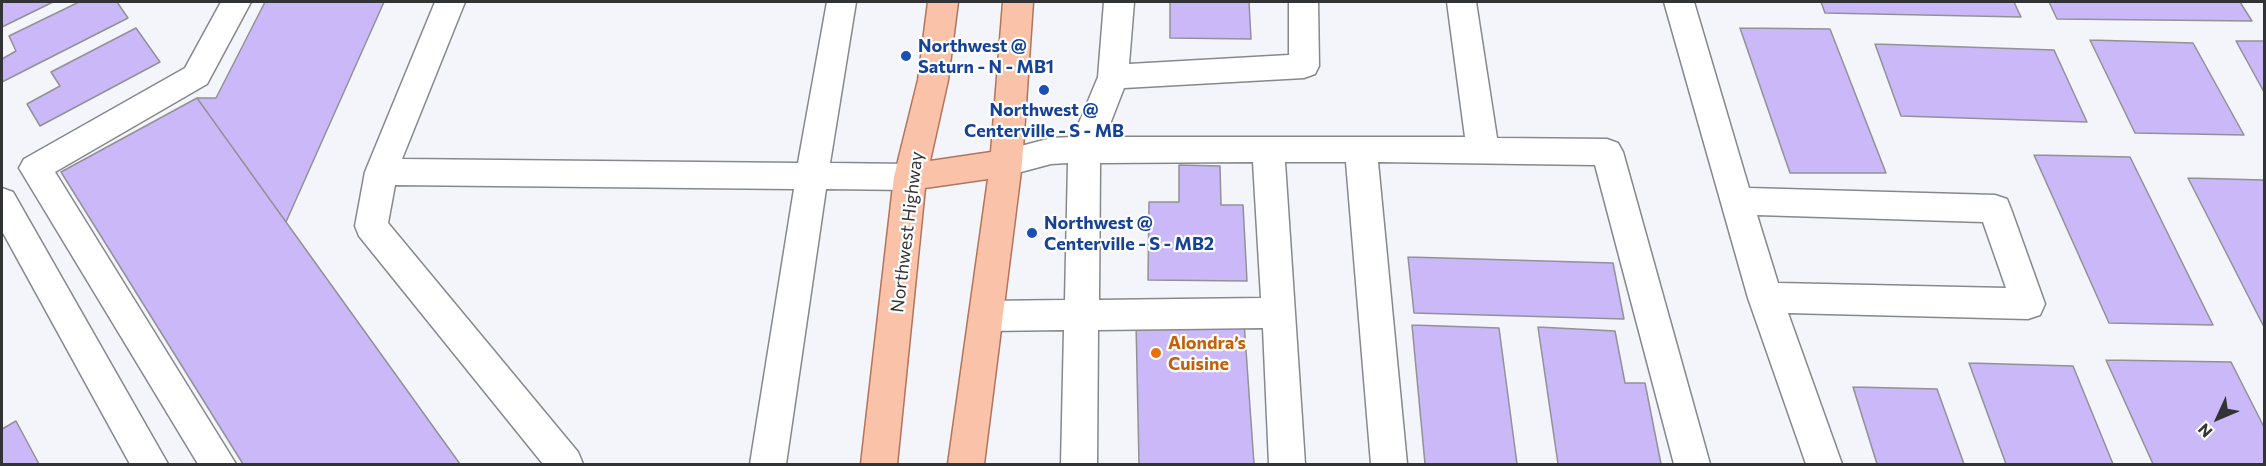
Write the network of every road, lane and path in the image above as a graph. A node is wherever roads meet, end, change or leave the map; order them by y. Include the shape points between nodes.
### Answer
1 (236, 2) edge
2 (450, 2) edge
3 (843, 2) edge
4 (943, 2) edge
5 (1018, 2) edge
6 (1119, 2) edge
7 (1292, 2) edge
8 (1304, 2) edge
9 (1462, 2) edge
10 (1679, 2) edge
11 (1121, 76) junction
12 (1361, 149) junction
13 (1084, 150) junction
14 (1268, 150) junction
15 (1483, 151) junction
16 (1006, 163) junction
17 (381, 171) junction
18 (812, 176) junction
19 (910, 177) junction
20 (1739, 201) junction
21 (2, 202) edge
22 (1765, 298) junction
23 (1279, 314) junction
24 (1080, 315) junction
25 (986, 316) junction
26 (150, 465) edge
27 (218, 465) edge
28 (565, 465) edge
29 (768, 465) edge
30 (879, 465) edge
31 (966, 465) edge
32 (1079, 465) edge
33 (1287, 465) edge
34 (1389, 465) edge
35 (1692, 465) edge
36 (1824, 465) edge

1 - 27 lane via 196,76 35,168
2 - 17 lane
3 - 18 lane
4 - 19 main road, Northwest Highway via 933,80
5 - 16 main road
6 - 11 lane
7 - 11 lane via 1295,39 1288,52 1273,61 1165,60
8 - 11 lane via 1304,66
9 - 15 lane
10 - 20 lane
11 - 13 lane
12 - 14 lane
12 - 15 lane
12 - 34 lane
13 - 14 lane
13 - 16 lane via 1051,151
13 - 24 lane
14 - 23 lane
15 - 35 lane via 1606,152
16 - 19 main road
16 - 25 main road
17 - 18 lane
17 - 28 lane via 371,225
18 - 19 lane
18 - 29 lane
19 - 30 main road, Northwest Highway
20 - 22 lane
20 - 22 lane via 1995,208 2028,304
21 - 26 lane
22 - 36 lane
23 - 24 lane
23 - 33 lane
24 - 25 lane
24 - 32 lane
25 - 31 main road

